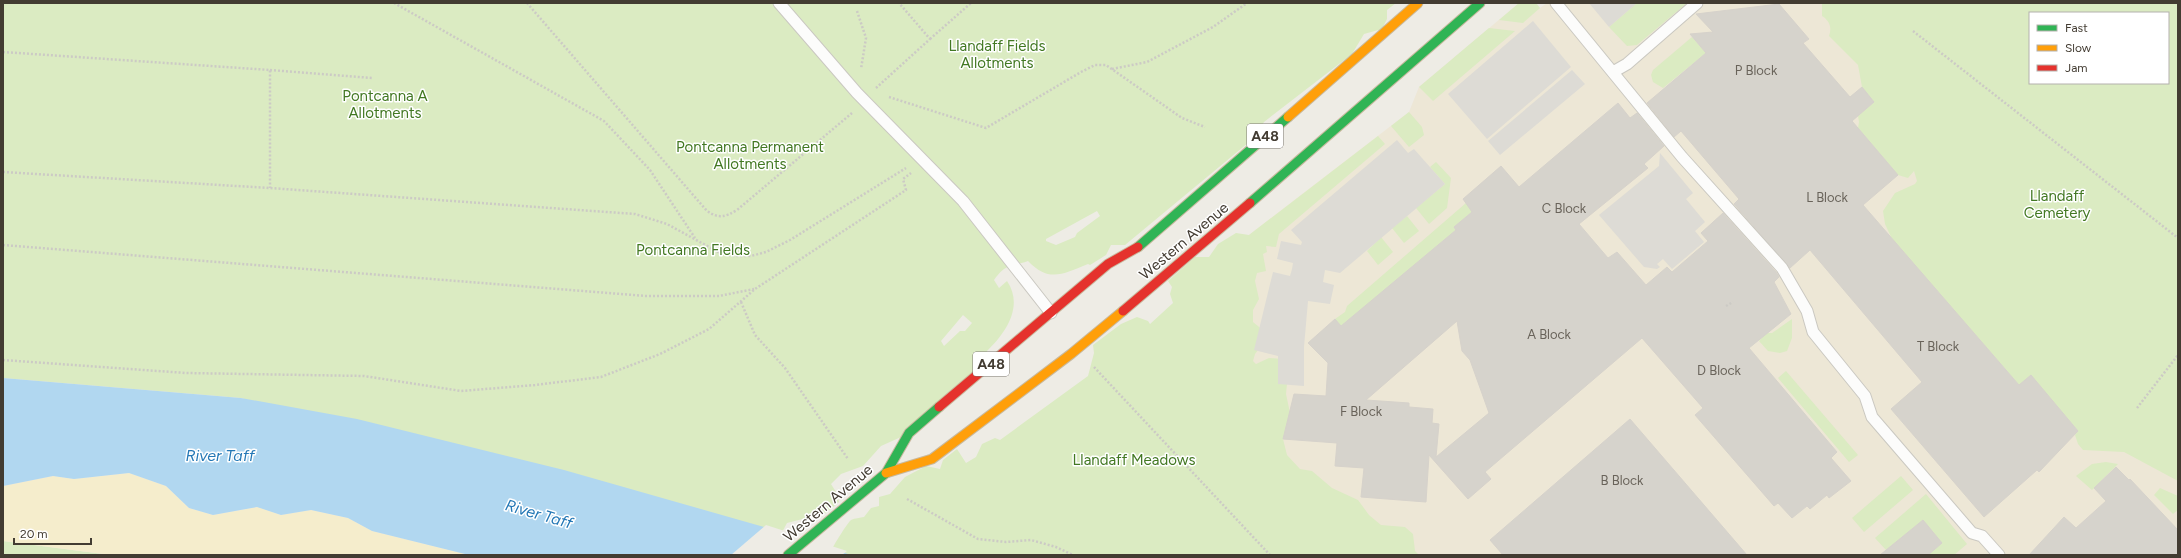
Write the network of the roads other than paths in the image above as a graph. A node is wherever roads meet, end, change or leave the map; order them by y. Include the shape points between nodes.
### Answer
1 (779, 3) edge
2 (1418, 3) edge
3 (1480, 3) edge
4 (1556, 3) edge
5 (1697, 3) edge
6 (1614, 72) junction
7 (1051, 313) junction
8 (886, 473) junction
9 (788, 555) edge
10 (1999, 555) edge

1 - 7 lane via 828,61 974,214
2 - 7 highway, Western Avenue / A48 via 1140,246 1108,264
3 - 8 highway, Western Avenue / A48 via 1181,263 1071,354 932,458
4 - 6 lane
5 - 6 lane via 1627,64
6 - 10 lane via 1702,180 1782,268 1807,311 1813,332 1865,396 1872,417 1972,533 1982,536
7 - 8 highway, Western Avenue / A48 via 909,433
8 - 9 highway, Western Avenue / A48

